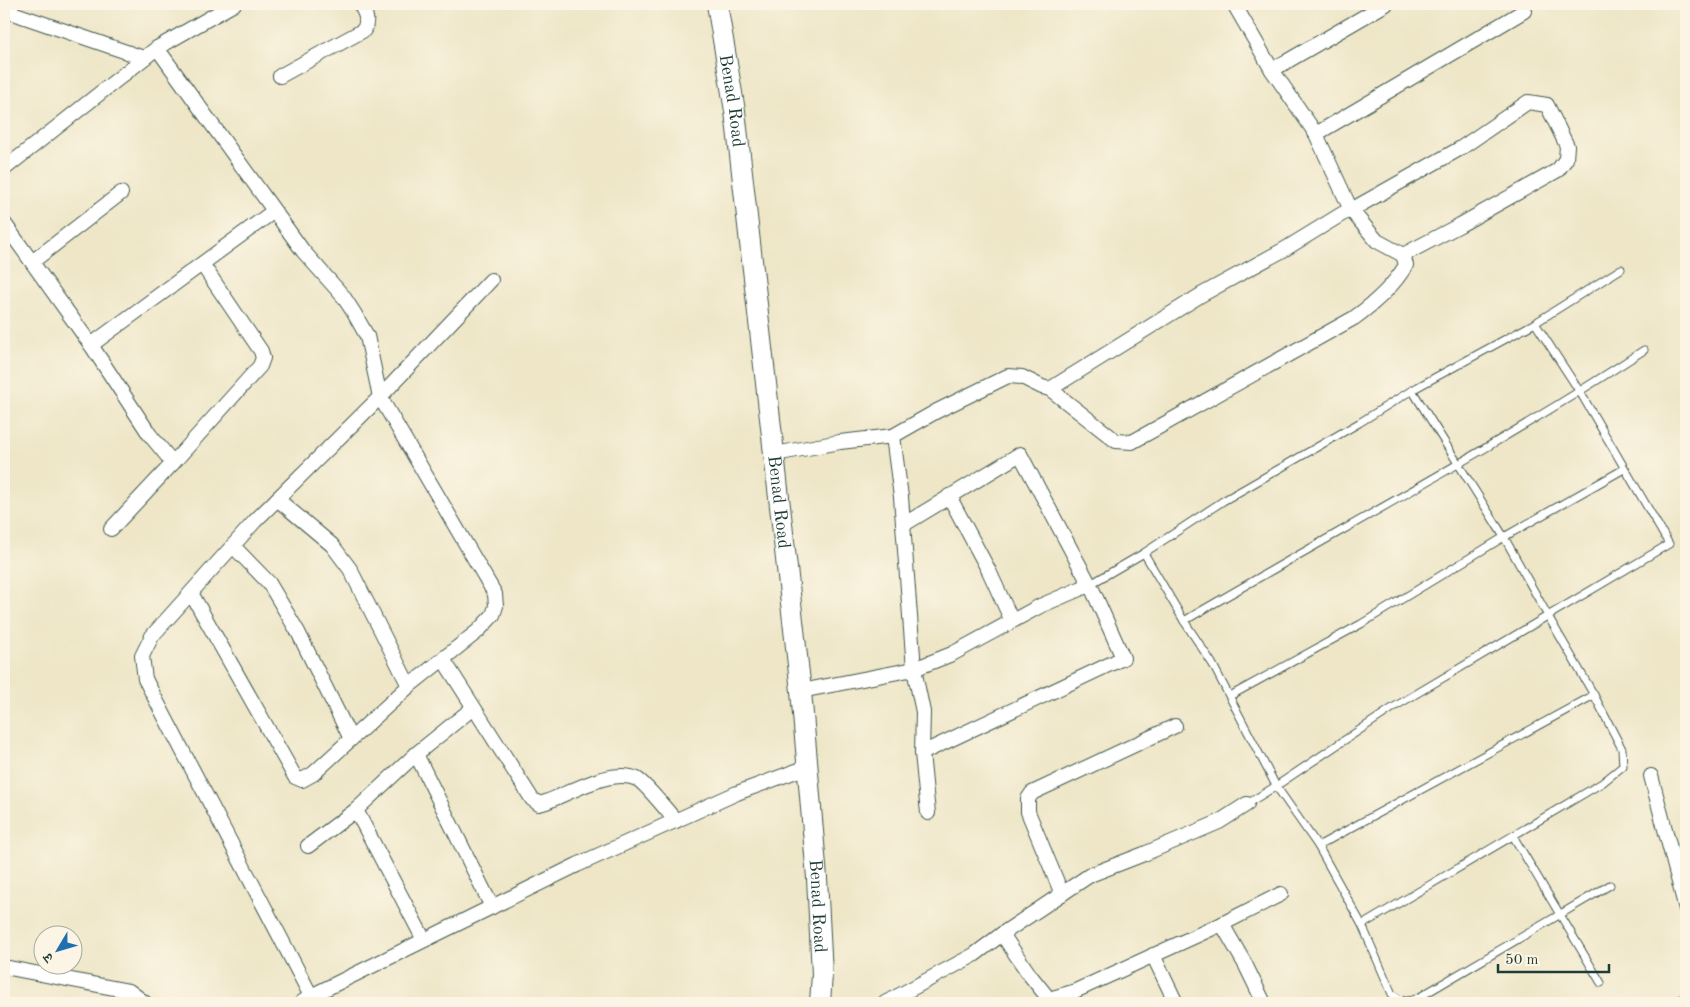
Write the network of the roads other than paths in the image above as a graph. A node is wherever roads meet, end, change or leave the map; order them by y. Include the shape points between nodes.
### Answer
1 (234, 4) edge
2 (360, 4) edge
3 (717, 4) edge
4 (1234, 4) edge
5 (1386, 4) edge
6 (4, 10) edge
7 (1524, 11) dead end
8 (157, 48) junction
9 (144, 58) junction
10 (1272, 70) junction
11 (280, 76) dead end
12 (1316, 134) junction
13 (4, 169) edge
14 (121, 193) dead end
15 (1351, 210) junction
16 (274, 211) junction
17 (4, 224) edge
18 (1403, 255) junction
19 (32, 262) junction
20 (202, 264) junction
21 (1621, 269) dead end
22 (491, 280) dead end
23 (1535, 323) junction
24 (91, 345) junction
25 (1644, 350) dead end
26 (1050, 389) junction
27 (1412, 390) junction
28 (1580, 392) junction
29 (380, 397) junction
30 (893, 436) junction
31 (775, 454) junction
32 (173, 463) junction
33 (1457, 463) junction
34 (1624, 469) junction
35 (949, 496) junction
36 (277, 499) junction
37 (903, 525) junction
38 (111, 529) dead end
39 (1504, 537) junction
40 (233, 546) junction
41 (1144, 553) junction
42 (1089, 585) junction
43 (191, 593) junction
44 (1548, 616) junction
45 (1012, 621) junction
46 (1184, 621) junction
47 (443, 659) junction
48 (914, 669) junction
49 (409, 686) junction
50 (801, 691) junction
51 (1594, 695) junction
52 (1230, 696) junction
53 (473, 708) junction
54 (1175, 726) dead end
55 (352, 739) junction
56 (922, 753) junction
57 (416, 754) junction
58 (807, 767) junction
59 (1650, 776) dead end
60 (1276, 786) junction
61 (1246, 804) joint
62 (356, 810) junction
63 (928, 813) dead end
64 (676, 821) junction
65 (1513, 836) junction
66 (308, 846) dead end
67 (1318, 846) junction
68 (1610, 885) dead end
69 (1062, 894) junction
70 (1281, 894) dead end
71 (492, 907) junction
72 (1686, 909) edge
73 (1560, 915) junction
74 (1222, 924) junction
75 (1362, 925) junction
76 (1002, 934) junction
77 (424, 940) junction
78 (1153, 955) junction
79 (4, 968) edge
80 (1601, 983) dead end
81 (1076, 998) edge
82 (306, 1000) edge
83 (1049, 1001) edge
84 (1686, 1001) edge
85 (145, 1003) edge
86 (820, 1003) edge
87 (886, 1003) edge
88 (1176, 1003) edge
89 (1264, 1003) edge
90 (1681, 1003) edge

1 - 8 street
2 - 11 street via 367,16 364,30
3 - 31 main road, Benad Road via 735,111
4 - 10 street
5 - 10 street
6 - 9 street
7 - 12 street
8 - 9 street
8 - 16 street
9 - 13 street
10 - 12 street
12 - 15 street
14 - 19 street
15 - 18 street via 1377,241
15 - 18 street via 1461,148 1528,102 1547,105 1567,146 1566,159 1558,170
15 - 26 street via 1201,295
16 - 20 street
16 - 29 street via 354,313 367,336
17 - 19 street
18 - 26 street via 1406,265 1399,278 1377,302 1354,318 1132,442 1116,442
19 - 24 street
20 - 24 street
20 - 32 street via 261,350 263,358 260,366
21 - 23 lane
22 - 29 street
23 - 27 lane
23 - 28 lane
24 - 32 street via 150,435
25 - 28 lane
26 - 30 street via 1022,377 1008,376
27 - 33 lane
27 - 41 lane via 1223,501
28 - 33 lane
28 - 34 lane
29 - 36 street
29 - 47 street via 495,594 493,614 478,631
30 - 31 street
30 - 37 street
31 - 50 main road, Benad Road
32 - 38 street
33 - 39 lane
33 - 46 lane
34 - 39 lane
34 - 44 lane via 1669,544
35 - 37 street
35 - 42 street via 1020,454
35 - 45 street
36 - 40 street
36 - 49 street via 332,545 350,569
37 - 48 street
39 - 44 lane
39 - 52 lane via 1361,624
40 - 43 street
40 - 55 street via 274,591
41 - 42 lane
41 - 46 lane
42 - 45 street
42 - 56 street via 1123,658
43 - 55 street via 295,777 308,778
43 - 82 street via 152,636 142,656 145,679
44 - 51 lane
44 - 60 lane via 1394,707
45 - 48 street via 952,654
46 - 52 lane
47 - 49 street
47 - 53 street
48 - 50 street
48 - 56 street via 923,712
49 - 55 street
50 - 58 main road, Benad Road
51 - 65 lane via 1622,749 1623,766 1602,783
51 - 67 lane
52 - 60 lane
53 - 57 street
53 - 64 street via 532,799 539,804 606,778 624,775 639,780
54 - 69 street via 1032,793 1028,799 1028,812
56 - 63 street
57 - 62 street
57 - 71 street
58 - 64 street
58 - 86 main road, Benad Road via 822,964
59 - 72 street
60 - 61 lane
60 - 67 lane
61 - 69 street via 1218,822 1090,875
62 - 66 street
62 - 77 street
64 - 71 street
65 - 73 lane
65 - 75 lane
67 - 75 lane
68 - 73 lane
69 - 76 street
70 - 74 street
71 - 77 street
73 - 75 lane via 1408,1002 1392,994
73 - 80 lane
74 - 78 street
74 - 89 street
76 - 83 street
76 - 87 street via 974,955
77 - 82 street
78 - 81 street
78 - 88 street
79 - 85 street via 129,992
81 - 83 street
84 - 90 street

